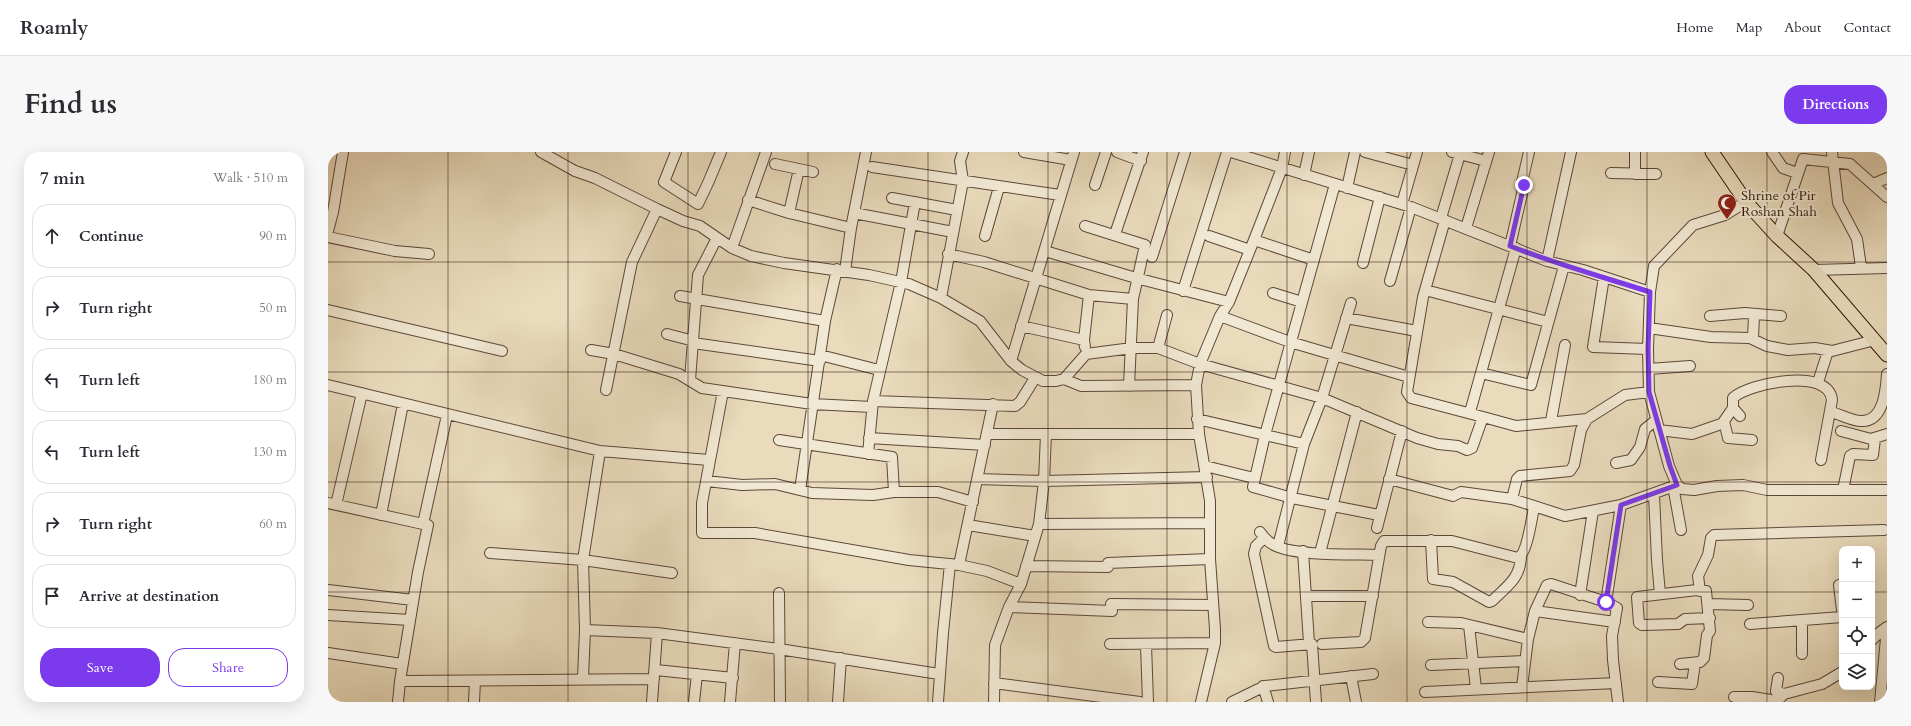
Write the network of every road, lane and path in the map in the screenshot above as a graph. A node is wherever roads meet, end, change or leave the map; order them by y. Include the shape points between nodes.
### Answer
1 (343, 152) edge
2 (541, 152) edge
3 (676, 152) edge
4 (721, 152) edge
5 (766, 152) edge
6 (866, 152) edge
7 (963, 152) edge
8 (1024, 152) edge
9 (1106, 152) edge
10 (1117, 152) edge
11 (1185, 152) edge
12 (1228, 152) edge
13 (1231, 152) edge
14 (1285, 152) edge
15 (1309, 152) edge
16 (1355, 152) edge
17 (1365, 152) edge
18 (1417, 152) edge
19 (1529, 152) edge
20 (1571, 152) edge
21 (1636, 152) edge
22 (1712, 152) edge
23 (1772, 152) edge
24 (1456, 153) edge
25 (1804, 155) edge
26 (1072, 156) edge
27 (1142, 156) edge
28 (1488, 156) edge
29 (1833, 157) edge
30 (775, 164) dead end
31 (1413, 165) junction
32 (872, 167) dead end
33 (1282, 168) junction
34 (799, 169) junction
35 (813, 172) dead end
36 (1611, 173) dead end
37 (1797, 173) junction
38 (1635, 174) junction
39 (1656, 174) dead end
40 (1304, 175) junction
41 (1887, 178) edge
42 (963, 181) junction
43 (1335, 184) junction
44 (1873, 184) junction
45 (1095, 185) dead end
46 (999, 186) junction
47 (1347, 188) junction
48 (1060, 195) junction
49 (1380, 197) junction
50 (1887, 197) edge
51 (892, 198) dead end
52 (748, 200) junction
53 (915, 202) junction
54 (1746, 202) junction
55 (1407, 206) junction
56 (657, 210) junction
57 (957, 210) junction
58 (331, 211) edge
59 (789, 213) junction
60 (854, 213) junction
61 (1443, 219) junction
62 (911, 224) junction
63 (1085, 226) dead end
64 (851, 228) junction
65 (1466, 228) junction
66 (328, 231) edge
67 (953, 232) junction
68 (1115, 234) junction
69 (985, 236) dead end
70 (1209, 236) dead end
71 (1777, 236) junction
72 (328, 237) edge
73 (717, 238) junction
74 (1254, 240) junction
75 (1513, 247) junction
76 (732, 248) junction
77 (1250, 250) junction
78 (1045, 251) junction
79 (429, 254) dead end
80 (948, 254) junction
81 (1152, 257) dead end
82 (1314, 260) junction
83 (1547, 261) junction
84 (1363, 264) dead end
85 (1564, 266) junction
86 (1860, 267) junction
87 (1887, 268) edge
88 (841, 270) junction
89 (1814, 270) junction
90 (1604, 277) junction
91 (1136, 278) junction
92 (1036, 279) junction
93 (1390, 281) dead end
94 (901, 282) junction
95 (1183, 290) junction
96 (1425, 290) junction
97 (1650, 292) junction
98 (1273, 293) dead end
99 (1089, 295) junction
100 (680, 296) dead end
101 (941, 298) junction
102 (696, 299) junction
103 (1133, 300) junction
104 (1229, 302) junction
105 (1302, 302) junction
106 (1351, 303) dead end
107 (1499, 309) junction
108 (328, 310) edge
109 (1754, 314) junction
110 (1167, 315) dead end
111 (1220, 316) junction
112 (1710, 316) dead end
113 (1781, 316) dead end
114 (1346, 318) junction
115 (825, 321) junction
116 (1548, 322) junction
117 (1021, 326) junction
118 (1649, 328) junction
119 (1417, 331) junction
120 (667, 334) dead end
121 (1753, 339) junction
122 (1084, 340) junction
123 (694, 342) junction
124 (1290, 342) junction
125 (1565, 345) dead end
126 (1882, 345) edge
127 (1132, 348) junction
128 (1158, 348) junction
129 (1648, 349) junction
130 (591, 350) dead end
131 (502, 351) dead end
132 (1828, 351) junction
133 (614, 354) junction
134 (1086, 354) junction
135 (1334, 355) junction
136 (820, 358) junction
137 (1011, 361) junction
138 (1200, 364) junction
139 (1690, 366) dead end
140 (1649, 369) junction
141 (879, 370) junction
142 (1481, 373) junction
143 (1887, 374) edge
144 (1409, 376) junction
145 (1035, 378) junction
146 (1064, 379) junction
147 (690, 380) junction
148 (1818, 382) junction
149 (328, 385) edge
150 (1196, 385) junction
151 (1129, 386) junction
152 (1280, 386) junction
153 (606, 390) dead end
154 (722, 391) junction
155 (1649, 392) junction
156 (362, 394) junction
157 (1322, 398) junction
158 (403, 404) junction
159 (812, 404) junction
160 (872, 404) junction
161 (993, 404) junction
162 (1733, 408) junction
163 (1356, 412) junction
164 (1470, 412) junction
165 (1831, 412) junction
166 (447, 415) junction
167 (1740, 416) dead end
168 (1482, 417) junction
169 (1197, 419) junction
170 (1587, 419) junction
171 (1551, 421) junction
172 (1724, 423) junction
173 (1658, 425) junction
174 (1402, 431) junction
175 (1841, 431) dead end
176 (987, 434) junction
177 (1046, 434) junction
178 (1199, 434) junction
179 (1887, 434) edge
180 (1265, 435) junction
181 (869, 438) junction
182 (1875, 439) junction
183 (779, 440) dead end
184 (1752, 440) dead end
185 (1304, 444) junction
186 (806, 445) junction
187 (985, 445) junction
188 (600, 451) junction
189 (868, 454) junction
190 (709, 460) junction
191 (1821, 460) dead end
192 (1616, 463) dead end
193 (1205, 466) junction
194 (1207, 477) junction
195 (1254, 478) junction
196 (978, 479) junction
197 (1389, 479) junction
198 (707, 481) junction
199 (1044, 481) junction
200 (1675, 486) junction
201 (800, 490) junction
202 (1843, 490) junction
203 (1887, 490) edge
204 (894, 492) junction
205 (1654, 495) junction
206 (1292, 498) junction
207 (1512, 499) junction
208 (973, 502) junction
209 (332, 504) edge
210 (1621, 505) junction
211 (1332, 506) junction
212 (1534, 507) junction
213 (1593, 512) junction
214 (381, 515) junction
215 (1379, 516) junction
216 (1210, 523) junction
217 (423, 524) junction
218 (1039, 524) junction
219 (968, 525) junction
220 (1376, 528) dead end
221 (1681, 530) dead end
222 (1884, 530) dead end
223 (1035, 536) junction
224 (1431, 540) junction
225 (1278, 546) dead end
226 (1303, 551) junction
227 (1320, 552) junction
228 (490, 553) dead end
229 (1379, 555) junction
230 (1521, 557) junction
231 (1210, 559) junction
232 (583, 560) junction
233 (954, 564) junction
234 (1026, 566) junction
235 (672, 573) dead end
236 (1021, 584) junction
237 (328, 590) edge
238 (1700, 591) junction
239 (779, 593) dead end
240 (1660, 594) junction
241 (1580, 595) junction
242 (1306, 596) junction
243 (1373, 596) junction
244 (413, 600) junction
245 (1606, 602) junction
246 (1708, 604) junction
247 (1213, 605) junction
248 (1748, 605) dead end
249 (1009, 607) junction
250 (1535, 611) junction
251 (328, 615) edge
252 (1710, 618) junction
253 (1839, 618) edge
254 (410, 620) junction
255 (1802, 620) junction
256 (1428, 622) dead end
257 (1615, 622) junction
258 (1750, 624) dead end
259 (1469, 626) junction
260 (585, 630) junction
261 (1881, 630) edge
262 (657, 633) junction
263 (1528, 639) junction
264 (735, 643) junction
265 (1214, 643) junction
266 (1308, 643) junction
267 (1110, 644) dead end
268 (1322, 644) dead end
269 (1146, 645) junction
270 (779, 649) junction
271 (328, 653) edge
272 (1802, 654) dead end
273 (841, 658) junction
274 (1525, 661) junction
275 (1473, 662) junction
276 (1695, 663) junction
277 (402, 664) junction
278 (1680, 664) dead end
279 (1431, 665) dead end
280 (655, 674) junction
281 (697, 674) junction
282 (939, 674) junction
283 (1373, 674) dead end
284 (1839, 674) edge
285 (1351, 676) junction
286 (583, 678) junction
287 (733, 678) junction
288 (1778, 678) dead end
289 (1314, 679) junction
290 (400, 681) junction
291 (475, 681) junction
292 (1658, 682) dead end
293 (994, 683) junction
294 (1616, 683) junction
295 (1263, 686) junction
296 (1522, 687) junction
297 (1476, 689) junction
298 (1425, 692) dead end
299 (1784, 694) junction
300 (1734, 697) dead end
301 (398, 702) edge
302 (474, 702) edge
303 (652, 702) edge
304 (694, 702) edge
305 (730, 702) edge
306 (780, 702) edge
307 (838, 702) edge
308 (938, 702) edge
309 (994, 702) edge
310 (1140, 702) edge
311 (1148, 702) edge
312 (1202, 702) edge
313 (1232, 702) edge
314 (1268, 702) edge
315 (1316, 702) edge
316 (1356, 702) edge
317 (1618, 702) edge
318 (1776, 702) edge
319 (1880, 702) edge

1 - 58 street
2 - 56 street
3 - 4 street via 664,182 698,204
5 - 52 street
6 - 60 street
7 - 42 street via 960,161
8 - 26 street
9 - 45 street
10 - 27 street
11 - 81 street
12 - 95 street
13 - 33 street
14 - 33 street
15 - 40 street
16 - 47 street
17 - 31 street
18 - 31 street
19 - 75 street
20 - 83 street
21 - 38 street
22 - 54 main road
23 - 37 street via 1783,168
24 - 28 street
24 - 61 street
25 - 29 street
25 - 37 street
26 - 48 street
27 - 68 street
28 - 65 street
29 - 44 street via 1850,164
29 - 86 street via 1838,203 1857,239
30 - 34 street
31 - 55 street
32 - 42 street
33 - 40 street
33 - 74 street
34 - 35 street
34 - 59 street
36 - 38 street
37 - 71 street
38 - 39 street
40 - 43 street
41 - 44 street
42 - 46 street
42 - 57 street
43 - 47 street
43 - 82 street
44 - 50 street
46 - 48 street
46 - 69 street
47 - 49 street
48 - 78 street
49 - 55 street
49 - 84 street
51 - 53 street
52 - 59 street
52 - 76 street
53 - 57 street
53 - 62 street
54 - 71 main road
54 - 97 street via 1725,215 1693,225 1654,266
55 - 61 street
55 - 93 street
56 - 73 street via 700,226
56 - 133 street via 632,262
57 - 67 street
58 - 66 street
59 - 64 street
60 - 62 street
60 - 64 street
61 - 65 street
61 - 96 street
62 - 67 street
62 - 94 street
63 - 68 street
64 - 88 street
65 - 75 street
67 - 80 street
68 - 91 street via 1145,245
70 - 77 street
71 - 89 main road
72 - 79 street via 395,251
73 - 76 street
73 - 102 street via 699,273
74 - 77 street
74 - 82 street
75 - 83 street
75 - 107 street
76 - 88 street via 750,256 784,263
77 - 104 street
78 - 91 street
78 - 92 street
80 - 92 street via 984,262
80 - 101 street
82 - 105 street
83 - 85 street
85 - 90 street
85 - 116 street
86 - 87 street
86 - 89 street
88 - 94 street
88 - 115 street
89 - 126 main road
90 - 97 street
90 - 129 street via 1593,346
91 - 95 street
91 - 103 street
92 - 99 street
92 - 117 street
94 - 101 street
94 - 141 street
95 - 104 street
96 - 107 street
96 - 119 street
97 - 118 street
98 - 105 street
99 - 103 street
99 - 122 street
100 - 102 street
101 - 137 street via 980,321
102 - 115 street
102 - 123 street
103 - 127 street
104 - 111 street
105 - 124 street
106 - 114 street
107 - 116 street
107 - 142 street
108 - 131 street
109 - 112 street
109 - 113 street
109 - 121 street
110 - 128 street
111 - 124 street
111 - 138 street
114 - 119 street
114 - 135 street
115 - 136 street
116 - 142 street via 1531,385
117 - 122 street
117 - 137 street
118 - 121 street via 1710,337
118 - 129 street
119 - 144 street
120 - 123 street
121 - 132 street via 1767,346 1788,350 1815,348
122 - 134 street
123 - 136 street
123 - 147 street
124 - 135 street
124 - 152 street
125 - 171 street
126 - 132 street
127 - 128 street
127 - 134 street
127 - 151 street
128 - 138 street
129 - 140 street
130 - 133 street
132 - 148 street
133 - 147 street via 679,374
133 - 153 street
134 - 146 street
135 - 144 street
135 - 157 street
136 - 141 street
136 - 159 street
137 - 145 street
138 - 150 street
138 - 152 street
139 - 140 street
140 - 155 street
141 - 160 street
142 - 164 street
143 - 165 street via 1884,401 1874,417 1862,421
144 - 164 street via 1407,392 1411,398
145 - 146 street via 1056,382
145 - 161 street via 1018,404
146 - 151 street via 1081,386
147 - 154 street via 699,387
148 - 162 street via 1799,381 1755,386 1733,398
148 - 165 street via 1832,396
149 - 156 street
150 - 151 street
150 - 169 street
152 - 157 street
152 - 180 street
154 - 159 street
154 - 190 street
155 - 170 street via 1625,395
155 - 173 street
156 - 158 street
156 - 209 street
157 - 163 street
157 - 185 street
158 - 166 street
158 - 214 street
159 - 160 street
159 - 186 street
160 - 161 street
160 - 181 street
161 - 176 street
162 - 167 street
162 - 172 street
163 - 174 street
163 - 211 street
164 - 168 street
165 - 191 street
166 - 188 street
166 - 217 street
168 - 171 street via 1514,426
168 - 174 street via 1472,448 1468,450 1431,442
169 - 178 street
169 - 180 street
170 - 171 street
170 - 207 street via 1581,430 1574,465 1570,471 1520,476
172 - 173 street via 1692,434
172 - 184 street via 1729,438
173 - 192 street via 1645,429 1640,447 1631,460
173 - 200 street
174 - 197 street
175 - 182 street
176 - 177 street
176 - 187 street
177 - 178 street
177 - 199 street
178 - 193 street
179 - 182 street
180 - 185 street
180 - 195 street
181 - 187 street
181 - 189 street
182 - 202 street via 1873,455 1850,456
183 - 186 street
185 - 206 street
186 - 189 street
186 - 201 street
187 - 196 street
188 - 190 street
188 - 232 street
189 - 204 street via 892,457
190 - 198 street
193 - 194 street
193 - 195 street
194 - 199 street
194 - 216 street
195 - 206 street via 1254,488
196 - 199 street
196 - 208 street
197 - 207 street via 1453,496 1461,492
197 - 215 street
198 - 201 street via 742,485 774,484
198 - 233 street via 702,504 702,533 756,533 909,560
199 - 218 street
200 - 202 street via 1694,490 1743,485 1766,490
200 - 205 street
200 - 221 street
201 - 204 street via 812,493 866,495
202 - 203 street
204 - 208 street via 938,492
205 - 210 street
205 - 240 street
206 - 211 street
206 - 225 street
207 - 212 street
208 - 219 street
209 - 214 street
210 - 213 street
210 - 245 street
211 - 215 street
211 - 227 street
212 - 213 street via 1565,516
212 - 230 street
213 - 241 street
214 - 217 street
215 - 220 street
216 - 218 street
216 - 231 street
217 - 244 street via 428,525
218 - 223 street
219 - 223 street
219 - 233 street
222 - 238 street via 1714,535 1698,576
223 - 234 street
224 - 229 street via 1384,541
224 - 230 street via 1452,541 1515,558
224 - 230 street via 1433,579 1453,582 1489,602 1515,579 1519,573
226 - 227 street
226 - 242 street
226 - 266 street via 1277,547 1262,535 1254,554 1275,647
227 - 229 street
228 - 232 street
229 - 243 street
231 - 234 street via 1108,563 1108,567
231 - 247 street
232 - 235 street
232 - 260 street
233 - 236 street via 988,571
233 - 282 street
234 - 236 street
236 - 249 street
237 - 244 street
238 - 240 street
238 - 246 street via 1706,591
239 - 270 street
240 - 252 street via 1638,597 1640,625 1678,624 1685,619
241 - 245 street
241 - 250 street via 1549,584
242 - 243 street
242 - 266 street
243 - 268 street via 1363,641
244 - 254 street
245 - 257 street via 1617,608
246 - 248 street
246 - 252 street
247 - 249 street via 1111,604 1112,611
247 - 265 street
249 - 293 street via 995,645
250 - 257 street
250 - 263 street
251 - 254 street
252 - 276 street via 1704,658
253 - 255 street
254 - 277 street
255 - 258 street
255 - 272 street
256 - 259 street via 1461,623
257 - 294 street via 1612,644
259 - 263 street
259 - 275 street
260 - 262 street
260 - 286 street
261 - 319 street
262 - 264 street
262 - 280 street
263 - 274 street
264 - 270 street
264 - 287 street
265 - 269 street
265 - 312 street
266 - 289 street via 1313,646
267 - 269 street
269 - 311 street
270 - 273 street
270 - 306 street
271 - 277 street
273 - 282 street
273 - 307 street
274 - 275 street
274 - 296 street
275 - 279 street
275 - 297 street
276 - 278 street
276 - 292 street via 1692,684
277 - 290 street
280 - 281 street
280 - 286 street
280 - 303 street
281 - 287 street
281 - 304 street
282 - 308 street
283 - 285 street
284 - 299 street via 1822,684
285 - 289 street
285 - 316 street
286 - 291 street
287 - 305 street
288 - 299 street via 1776,691
289 - 295 street
289 - 315 street
290 - 291 street
290 - 301 street
291 - 302 street
293 - 309 street
293 - 310 street
294 - 296 street
294 - 317 street
295 - 313 street
295 - 314 street
296 - 297 street
297 - 298 street
299 - 318 street
300 - 318 street via 1752,697

